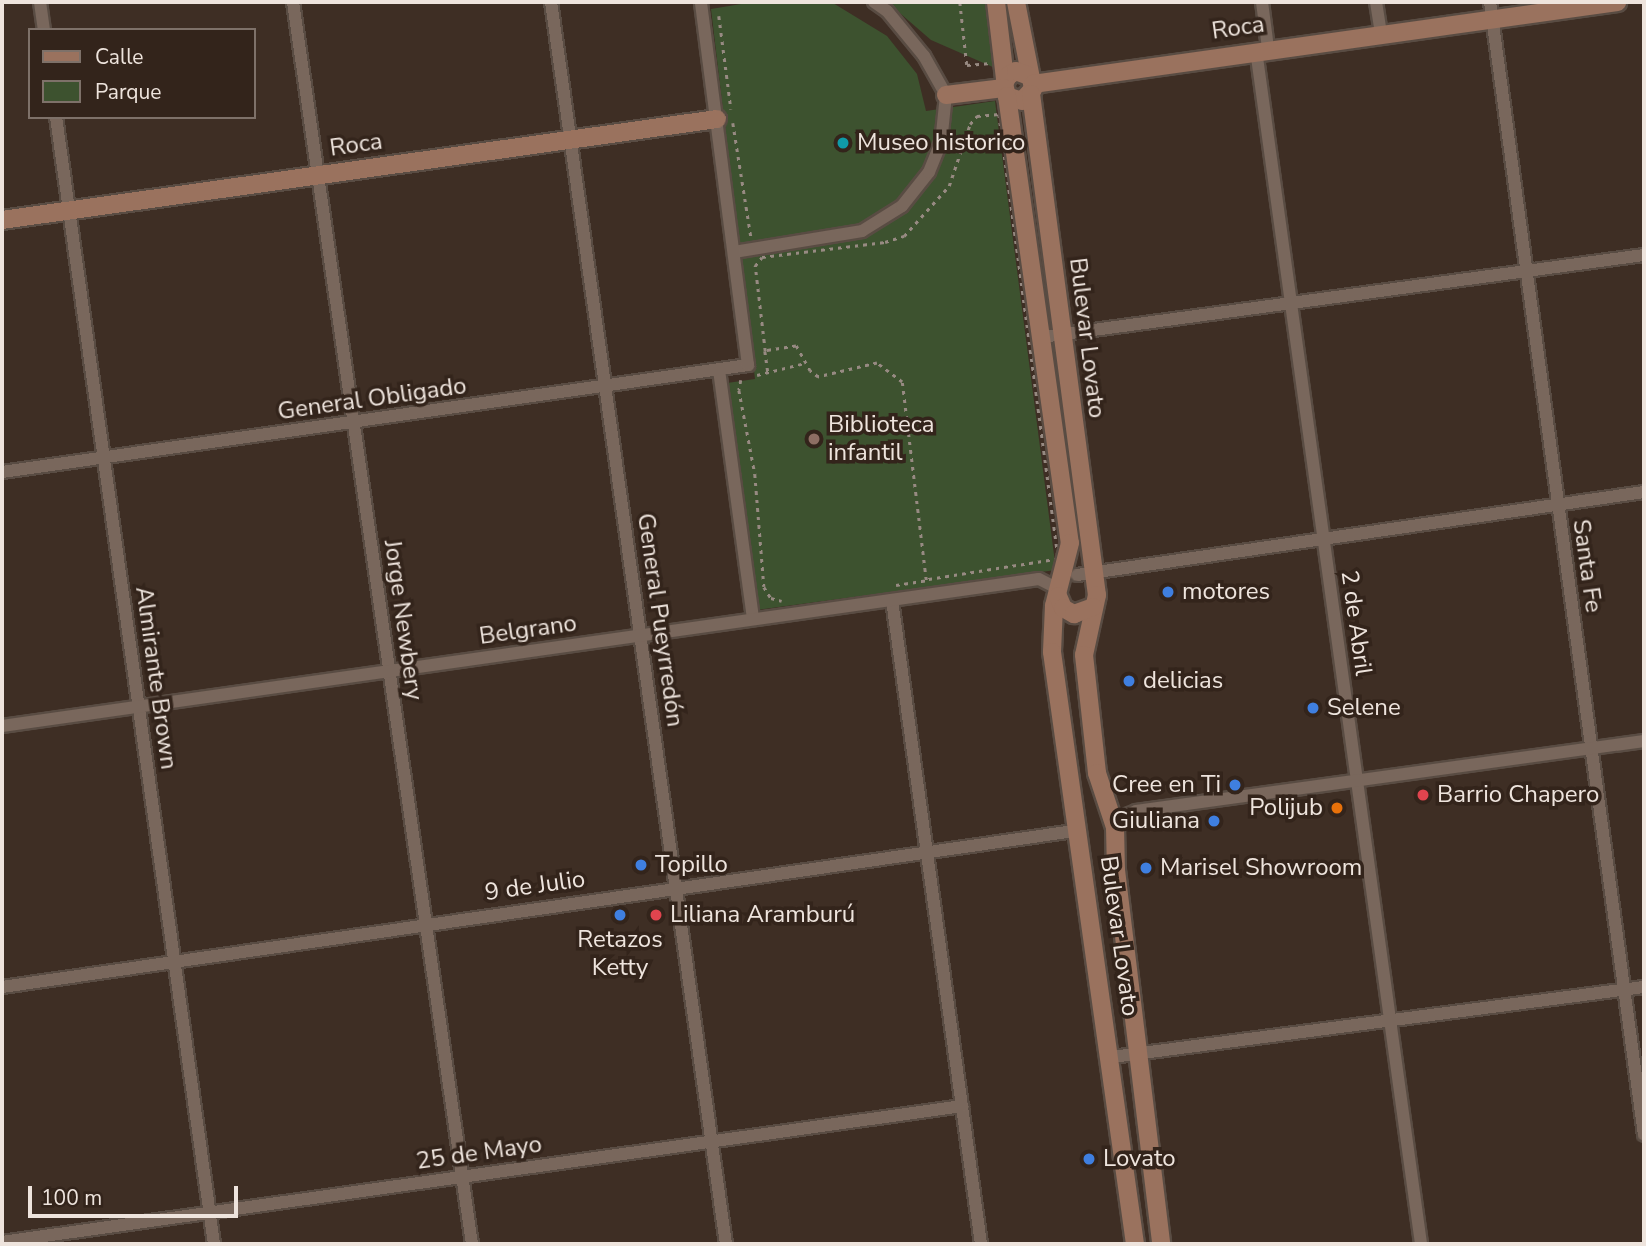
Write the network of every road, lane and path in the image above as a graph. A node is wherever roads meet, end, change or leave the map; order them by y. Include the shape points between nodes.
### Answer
1 (40, 2) edge
2 (293, 2) edge
3 (551, 2) edge
4 (701, 2) edge
5 (874, 2) edge
6 (960, 2) edge
7 (996, 2) edge
8 (1016, 2) edge
9 (1262, 2) edge
10 (1377, 2) edge
11 (1617, 2) edge
12 (1491, 11) edge
13 (719, 16) dead end
14 (44, 28) edge
15 (1381, 33) junction
16 (1262, 49) junction
17 (991, 62) dead end
18 (1031, 85) junction
19 (1005, 88) junction
20 (946, 95) junction
21 (56, 119) edge
22 (717, 119) junction
23 (570, 140) junction
24 (317, 175) junction
25 (69, 210) junction
26 (2, 220) edge
27 (750, 235) dead end
28 (734, 252) junction
29 (1644, 255) edge
30 (1526, 271) junction
31 (1288, 305) junction
32 (1062, 334) junction
33 (1042, 337) junction
34 (765, 351) junction
35 (805, 363) junction
36 (719, 370) junction
37 (751, 370) junction
38 (768, 372) junction
39 (741, 379) dead end
40 (606, 388) junction
41 (354, 423) junction
42 (105, 457) junction
43 (2, 472) edge
44 (1644, 492) edge
45 (1558, 505) junction
46 (1322, 539) junction
47 (929, 579) junction
48 (1070, 582) junction
49 (890, 586) dead end
50 (892, 600) junction
51 (784, 602) dead end
52 (1093, 607) junction
53 (753, 619) junction
54 (640, 635) junction
55 (389, 671) junction
56 (138, 706) junction
57 (2, 726) edge
58 (1644, 741) edge
59 (1591, 748) junction
60 (1358, 782) junction
61 (1113, 823) junction
62 (1077, 830) junction
63 (926, 853) junction
64 (677, 890) junction
65 (427, 926) junction
66 (176, 962) junction
67 (2, 987) edge
68 (1644, 987) edge
69 (1624, 990) junction
70 (1392, 1023) junction
71 (1137, 1056) junction
72 (1112, 1058) junction
73 (962, 1106) junction
74 (1644, 1135) edge
75 (711, 1142) junction
76 (462, 1177) junction
77 (210, 1213) junction
78 (2, 1242) edge
79 (214, 1244) edge
80 (472, 1244) edge
81 (726, 1244) edge
82 (981, 1244) edge
83 (1135, 1244) edge
84 (1161, 1244) edge
85 (1421, 1244) edge

1 - 14 street
2 - 24 street, Jorge Newbery
3 - 23 street, General Pueyrredón
4 - 22 street
5 - 20 street via 924,56
6 - 17 path via 967,65
7 - 19 main road, Bulevar Lovato
8 - 18 main road, Bulevar Lovato
9 - 16 street, 2 de Abril
10 - 15 street
11 - 12 main road, Roca
12 - 15 main road, Roca
12 - 30 street, Santa Fe
13 - 27 path
15 - 16 main road, Roca
16 - 18 main road, Roca
16 - 31 street, 2 de Abril
18 - 19 main road, Roca via 1017,101
18 - 19 main road, Roca via 1016,71
18 - 32 main road, Bulevar Lovato
19 - 20 main road, Roca
19 - 33 main road, Bulevar Lovato
20 - 28 street via 940,143 929,172 888,217 840,238
21 - 25 street, Almirante Brown
22 - 23 main road, Roca
22 - 28 street
23 - 24 main road, Roca
23 - 40 street, General Pueyrredón
24 - 25 main road, Roca
24 - 41 street, Jorge Newbery
25 - 26 main road, Roca
25 - 42 street, Almirante Brown
28 - 37 street
29 - 30 street
30 - 31 street
30 - 45 street, Santa Fe
31 - 32 street
31 - 46 street, 2 de Abril
32 - 33 street
32 - 48 main road, Bulevar Lovato
33 - 48 main road, Bulevar Lovato via 1070,543
34 - 35 path via 796,346
34 - 38 path
34 - 47 path via 758,261 904,236 949,186 970,124 977,116 999,114 1058,559
35 - 38 path
35 - 47 path via 818,377 827,377 877,363 902,382
36 - 37 street, General Obligado
36 - 40 street, General Obligado
36 - 53 street
37 - 38 path
39 - 51 path via 764,587 771,598
40 - 41 street, General Obligado
40 - 54 street, General Pueyrredón
41 - 42 street, General Obligado
41 - 55 street, Jorge Newbery
42 - 43 street, General Obligado
42 - 56 street, Almirante Brown
44 - 45 street, Belgrano
45 - 46 street, Belgrano
45 - 59 street, Santa Fe
46 - 48 street, Belgrano
46 - 60 street, 2 de Abril
47 - 49 path
48 - 50 street, Belgrano via 1039,579
48 - 52 main road, Bulevar Lovato via 1089,579 1096,588
48 - 52 main road via 1063,608 1074,614
48 - 62 main road, Bulevar Lovato via 1052,652
50 - 53 street, Belgrano
50 - 63 street
52 - 61 main road, Bulevar Lovato via 1084,655 1097,773
53 - 54 street, Belgrano
54 - 55 street, Belgrano
54 - 64 street, General Pueyrredón
55 - 56 street, Belgrano
55 - 65 street, Jorge Newbery
56 - 57 street, Belgrano
56 - 66 street, Almirante Brown
58 - 59 street
59 - 60 street
59 - 69 street, Santa Fe
60 - 61 street via 1136,811
60 - 70 street, 2 de Abril
61 - 62 main road, 9 de Julio via 1093,806
61 - 62 main road, 9 de Julio via 1099,847
61 - 71 main road, Bulevar Lovato
62 - 63 street, 9 de Julio
62 - 72 main road, Bulevar Lovato
63 - 64 street, 9 de Julio
63 - 73 street
64 - 65 street, 9 de Julio
64 - 75 street, General Pueyrredón
65 - 66 street, 9 de Julio
65 - 76 street, Jorge Newbery
66 - 67 street, 9 de Julio
66 - 77 street, Almirante Brown
68 - 69 street
69 - 70 street
69 - 74 street, Santa Fe
70 - 71 street
70 - 85 street, 2 de Abril
71 - 72 street
71 - 84 main road, Bulevar Lovato
72 - 83 main road, Bulevar Lovato
73 - 75 street, 25 de Mayo
73 - 82 street
75 - 76 street, 25 de Mayo
75 - 81 street, General Pueyrredón
76 - 77 street, 25 de Mayo
76 - 80 street, Jorge Newbery
77 - 78 street, 25 de Mayo
77 - 79 street, Almirante Brown

